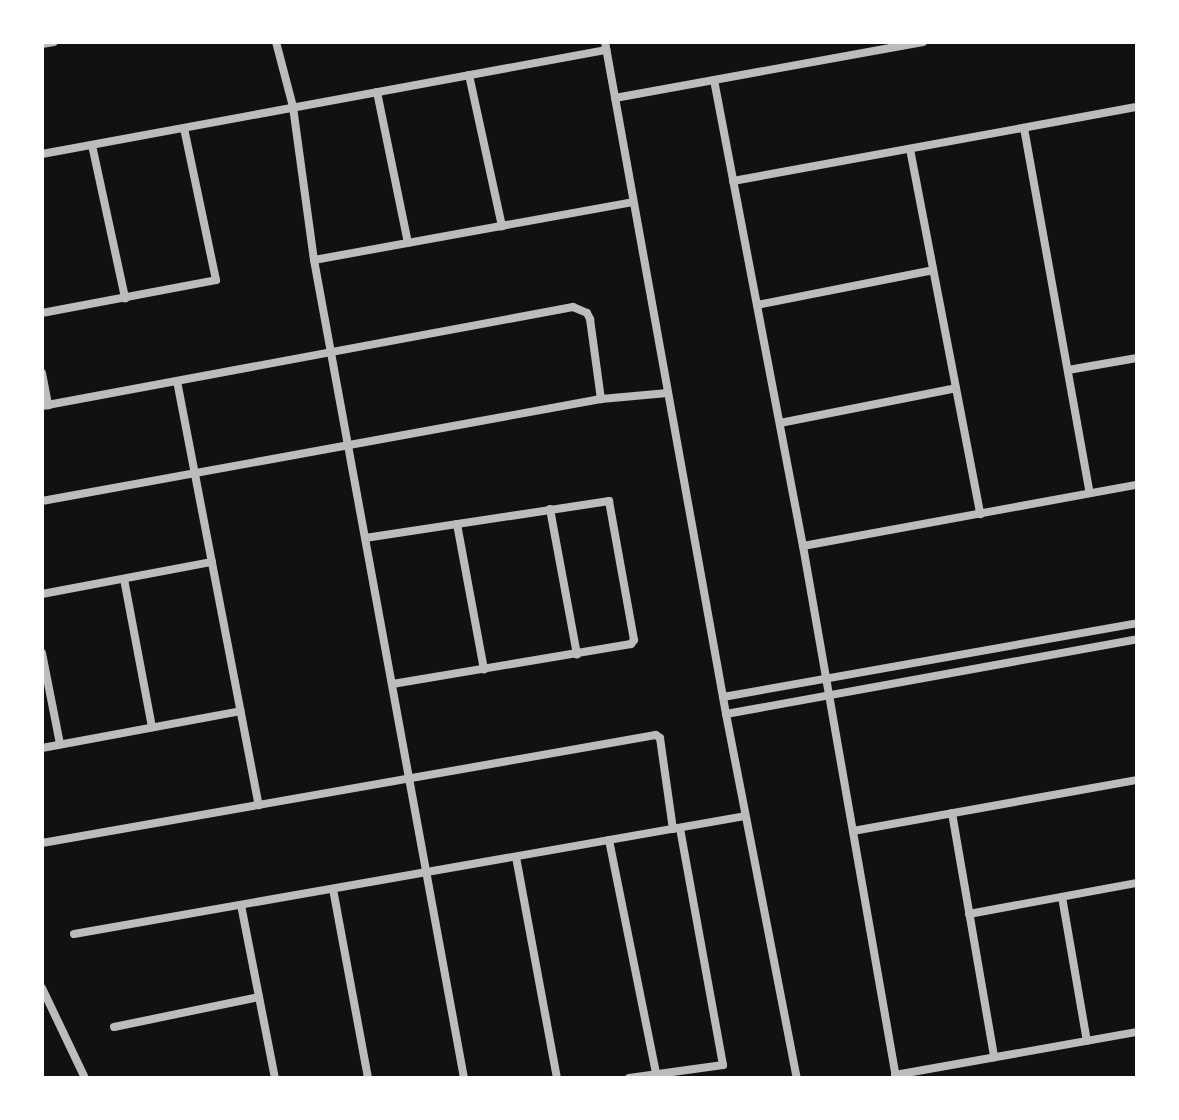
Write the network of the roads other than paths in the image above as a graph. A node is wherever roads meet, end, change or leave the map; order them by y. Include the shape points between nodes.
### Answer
1 (54, 42) edge
2 (276, 42) edge
3 (923, 42) edge
4 (42, 44) edge
5 (605, 46) edge
6 (469, 75) junction
7 (714, 80) junction
8 (377, 92) junction
9 (615, 98) junction
10 (293, 107) junction
11 (1137, 107) edge
12 (184, 128) junction
13 (1024, 128) junction
14 (92, 145) junction
15 (910, 149) junction
16 (42, 154) edge
17 (733, 181) junction
18 (633, 202) junction
19 (502, 226) junction
20 (408, 243) junction
21 (314, 260) junction
22 (933, 270) junction
23 (125, 298) junction
24 (757, 305) junction
25 (42, 313) edge
26 (331, 353) junction
27 (1137, 358) edge
28 (1068, 370) junction
29 (42, 373) edge
30 (177, 381) junction
31 (956, 388) junction
32 (668, 393) junction
33 (601, 399) junction
34 (45, 406) edge
35 (780, 423) junction
36 (348, 447) junction
37 (195, 474) junction
38 (1137, 485) edge
39 (1090, 493) junction
40 (42, 501) edge
41 (550, 509) junction
42 (980, 514) junction
43 (457, 524) junction
44 (365, 538) junction
45 (803, 546) junction
46 (212, 562) junction
47 (124, 579) junction
48 (42, 594) edge
49 (1137, 623) edge
50 (1137, 639) edge
51 (42, 653) edge
52 (577, 655) junction
53 (484, 670) junction
54 (826, 679) junction
55 (392, 684) junction
56 (829, 695) junction
57 (723, 697) junction
58 (241, 711) junction
59 (726, 714) junction
60 (152, 727) junction
61 (60, 744) junction
62 (42, 748) edge
63 (409, 779) junction
64 (1137, 780) edge
65 (259, 805) junction
66 (952, 813) junction
67 (745, 816) junction
68 (676, 828) junction
69 (853, 831) junction
70 (609, 840) junction
71 (42, 843) edge
72 (516, 857) junction
73 (427, 872) junction
74 (1137, 883) edge
75 (333, 889) junction
76 (1062, 897) junction
77 (241, 905) junction
78 (969, 914) junction
79 (74, 934) dead end
80 (42, 988) edge
81 (259, 997) junction
82 (42, 1007) edge
83 (53, 1010) junction
84 (114, 1027) dead end
85 (1137, 1032) edge
86 (1087, 1041) junction
87 (994, 1057) junction
88 (656, 1074) junction
89 (895, 1077) edge
90 (85, 1078) edge
91 (275, 1078) edge
92 (368, 1078) edge
93 (464, 1078) edge
94 (557, 1078) edge
95 (629, 1078) edge
96 (797, 1078) edge

1 - 4 street
2 - 10 street
3 - 7 street
5 - 6 street
5 - 9 street
6 - 8 street
6 - 19 street
7 - 9 street
7 - 17 street
8 - 10 street
8 - 20 street
9 - 18 street
10 - 12 street
10 - 21 street
11 - 13 street
12 - 14 street
12 - 23 street via 216,280
13 - 15 street
13 - 28 street
14 - 16 street
14 - 23 street
15 - 17 street
15 - 22 street
17 - 24 street
18 - 19 street
18 - 32 street
19 - 20 street
20 - 21 street
21 - 26 street
22 - 24 street
22 - 31 street
23 - 25 street
24 - 35 street
26 - 30 street
26 - 33 street via 573,307 590,319
26 - 36 street
27 - 28 street
28 - 39 street
29 - 34 street
30 - 34 street
30 - 37 street
31 - 35 street
31 - 42 street
32 - 33 street
32 - 57 street
33 - 36 street
35 - 45 street
36 - 37 street
36 - 44 street
37 - 40 street
37 - 46 street
38 - 39 street
39 - 42 street
41 - 43 street
41 - 52 street
41 - 52 street via 609,501 634,640 628,646
42 - 45 street
43 - 44 street
43 - 53 street
44 - 55 street
45 - 54 street
46 - 47 street
46 - 58 street
47 - 48 street
47 - 60 street
49 - 54 street
50 - 56 street
51 - 61 street
52 - 53 street
53 - 55 street
54 - 56 street
54 - 57 street
55 - 63 street
56 - 59 street
56 - 69 street
57 - 59 street
58 - 60 street
58 - 65 street
59 - 67 street
60 - 61 street
61 - 62 street
63 - 65 street
63 - 68 street via 656,735
63 - 73 street
64 - 66 street
65 - 71 street
66 - 69 street
66 - 78 street
67 - 68 street
67 - 96 street
68 - 70 street
68 - 88 street via 723,1065
69 - 89 street
70 - 72 street
70 - 88 street
72 - 73 street
72 - 94 street
73 - 75 street
73 - 93 street
74 - 76 street
75 - 77 street
75 - 92 street
76 - 78 street
76 - 86 street
77 - 79 street
77 - 81 street
78 - 87 street
80 - 83 street
81 - 84 street
81 - 91 street
82 - 83 street
83 - 90 street
85 - 86 street
86 - 87 street
87 - 89 street
88 - 95 street

